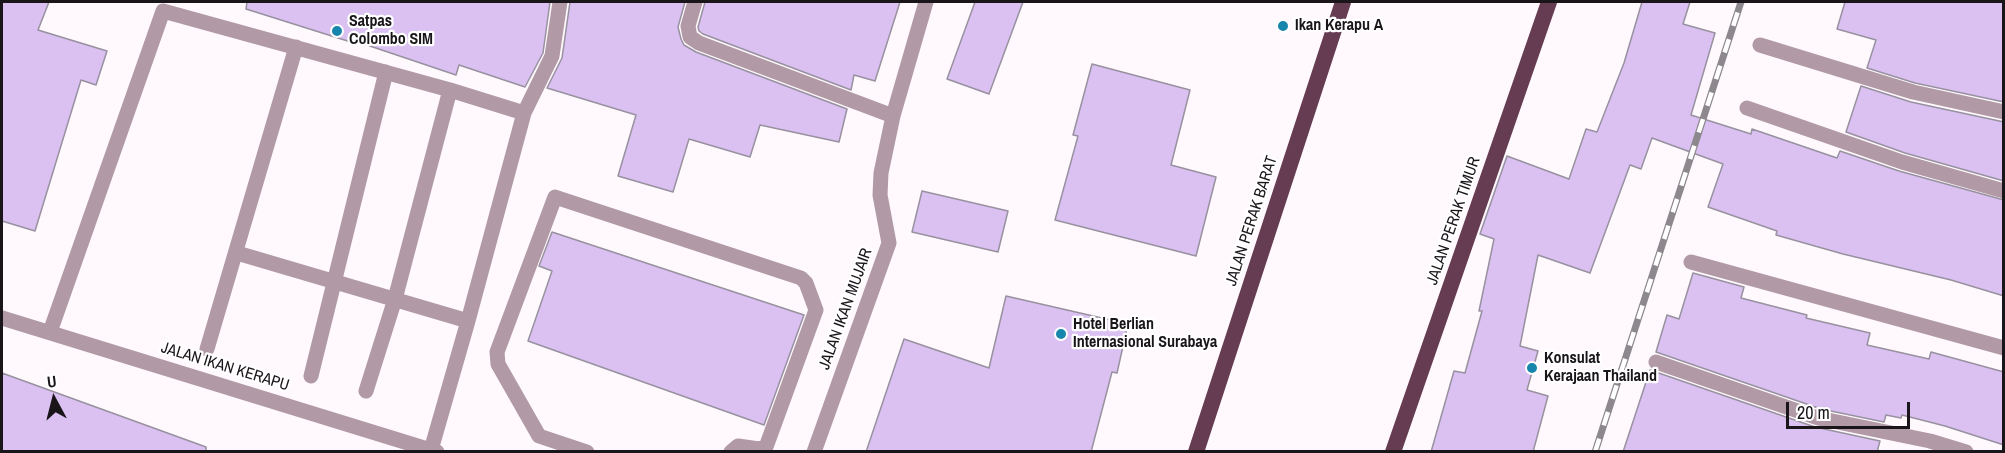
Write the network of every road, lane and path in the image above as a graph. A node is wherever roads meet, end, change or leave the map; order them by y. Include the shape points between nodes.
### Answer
1 (560, 2) edge
2 (695, 2) edge
3 (926, 2) edge
4 (1343, 2) edge
5 (1549, 2) edge
6 (1760, 45) dead end
7 (296, 47) junction
8 (386, 72) junction
9 (450, 90) junction
10 (1747, 108) dead end
11 (524, 112) junction
12 (2004, 112) edge
13 (893, 116) junction
14 (2004, 191) edge
15 (237, 253) junction
16 (1691, 262) dead end
17 (335, 282) junction
18 (395, 298) junction
19 (2, 318) edge
20 (468, 321) junction
21 (50, 332) junction
22 (2004, 348) edge
23 (207, 349) dead end
24 (1656, 362) dead end
25 (311, 376) dead end
26 (366, 391) dead end
27 (540, 436) junction
28 (434, 451) edge
29 (533, 452) edge
30 (587, 452) edge
31 (731, 452) edge
32 (814, 452) edge
33 (1196, 452) edge
34 (1392, 452) edge
35 (1966, 452) edge

1 - 11 street via 552,56
2 - 13 street via 688,26 690,37 699,43
3 - 13 street, JALAN IKAN MUJAIR
4 - 33 highway, JALAN PERAK BARAT
5 - 34 highway, JALAN PERAK TIMUR
6 - 12 street via 1913,92
7 - 8 street
7 - 15 street
7 - 21 street via 163,11
8 - 9 street
8 - 17 street
9 - 11 street
9 - 18 street
10 - 14 street via 1902,162
11 - 20 street
13 - 32 street, JALAN IKAN MUJAIR via 879,195 889,243
15 - 17 street
15 - 23 street
16 - 22 street
17 - 18 street
17 - 25 street
18 - 20 street
18 - 26 street
19 - 21 street, JALAN IKAN KERAPU
20 - 28 street
21 - 28 street, JALAN IKAN KERAPU
24 - 35 street via 1818,418
27 - 29 street
27 - 30 street
27 - 31 street via 509,386 496,352 555,197 801,278 806,284 816,310 766,447 738,446

